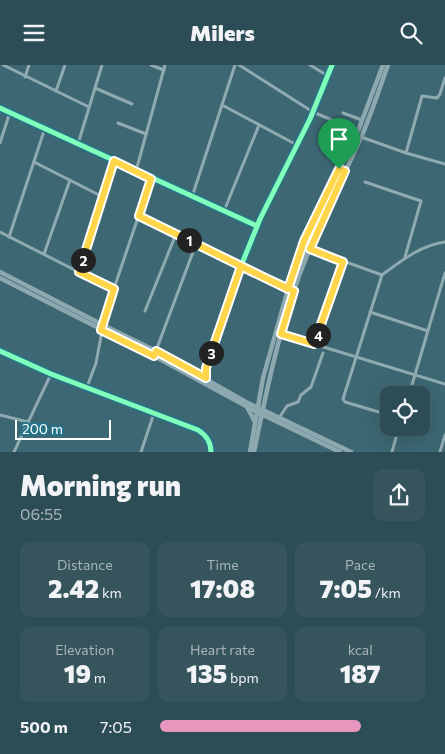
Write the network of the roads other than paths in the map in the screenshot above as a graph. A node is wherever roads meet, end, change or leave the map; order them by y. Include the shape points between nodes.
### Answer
1 (3, 65) edge
2 (29, 65) edge
3 (65, 65) edge
4 (102, 65) edge
5 (151, 65) edge
6 (165, 65) edge
7 (235, 65) edge
8 (239, 65) edge
9 (310, 65) edge
10 (332, 65) edge
11 (382, 65) edge
12 (388, 65) edge
13 (164, 70) junction
14 (328, 76) junction
15 (26, 77) junction
16 (445, 78) edge
17 (95, 88) junction
18 (56, 91) junction
19 (132, 104) dead end
20 (222, 105) junction
21 (89, 107) junction
22 (0, 108) edge
23 (10, 112) junction
24 (313, 112) junction
25 (343, 113) dead end
26 (362, 120) junction
27 (118, 123) dead end
28 (260, 125) junction
29 (45, 129) junction
30 (358, 131) junction
31 (146, 134) junction
32 (361, 137) junction
33 (0, 143) edge
34 (78, 144) junction
35 (296, 145) junction
36 (406, 153) junction
37 (114, 161) junction
38 (34, 162) junction
39 (445, 162) edge
40 (339, 169) junction
41 (136, 171) junction
42 (345, 171) junction
43 (151, 179) junction
44 (70, 180) junction
45 (365, 182) dead end
46 (103, 197) junction
47 (192, 197) junction
48 (224, 211) junction
49 (139, 216) junction
50 (257, 226) junction
51 (0, 232) edge
52 (176, 234) junction
53 (9, 237) junction
54 (445, 242) edge
55 (196, 244) junction
56 (310, 249) junction
57 (44, 254) junction
58 (405, 258) junction
59 (343, 262) junction
60 (241, 266) junction
61 (0, 272) edge
62 (79, 272) junction
63 (445, 273) edge
64 (382, 275) junction
65 (0, 278) edge
66 (114, 289) junction
67 (288, 289) junction
68 (294, 291) junction
69 (145, 311) dead end
70 (370, 312) junction
71 (102, 328) junction
72 (428, 331) junction
73 (281, 334) junction
74 (314, 344) junction
75 (0, 351) edge
76 (155, 353) junction
77 (323, 353) dead end
78 (356, 357) junction
79 (51, 373) junction
80 (415, 375) junction
81 (206, 378) junction
82 (445, 384) edge
83 (412, 386) edge
84 (87, 387) junction
85 (260, 393) junction
86 (245, 403) junction
87 (260, 411) junction
88 (380, 412) edge
89 (154, 413) junction
90 (0, 415) edge
91 (278, 418) junction
92 (28, 421) junction
93 (256, 422) junction
94 (445, 435) edge
95 (396, 436) edge
96 (14, 451) edge
97 (141, 451) edge
98 (211, 451) edge
99 (250, 451) edge
100 (254, 451) edge
101 (340, 451) edge
102 (351, 451) edge
103 (392, 451) edge
104 (440, 451) edge

1 - 15 street
2 - 15 street
3 - 18 street
4 - 17 street
5 - 13 street
6 - 13 street
7 - 20 street
8 - 24 street
9 - 14 street
10 - 14 street
11 - 26 main road
12 - 32 main road
13 - 31 street
14 - 24 street
15 - 18 street
16 - 36 street via 437,98 422,96
17 - 19 street
17 - 21 street
18 - 21 street
20 - 28 street
20 - 47 street
21 - 34 street
22 - 23 street
23 - 29 street
23 - 33 street
24 - 30 street
24 - 35 street
25 - 26 street
26 - 30 main road
27 - 31 street
28 - 35 street
28 - 48 street
29 - 34 street
29 - 38 street
30 - 40 main road
31 - 41 street
32 - 36 street
32 - 42 main road
34 - 37 street
35 - 50 street
36 - 39 street
37 - 41 street
37 - 46 street
38 - 44 street
38 - 53 street
40 - 42 main road
40 - 67 main road via 304,241
41 - 43 street
42 - 56 main road
43 - 47 street
43 - 49 street
44 - 46 street
44 - 57 street
45 - 58 street via 421,201
46 - 62 street
47 - 48 street
48 - 50 street
49 - 52 street
49 - 66 street
50 - 60 street
51 - 53 street
52 - 55 street
52 - 69 street
53 - 57 street
54 - 58 street
55 - 60 street
55 - 76 street
56 - 59 street
56 - 68 main road
57 - 62 street
58 - 64 street
59 - 64 street
59 - 74 street
60 - 67 street
60 - 81 street via 206,368
61 - 71 main road
62 - 66 street
63 - 72 street
64 - 70 street
65 - 71 main road
66 - 71 street
67 - 68 street
67 - 85 main road
68 - 73 main road
70 - 72 street
70 - 78 street
71 - 76 main road
71 - 84 street via 96,363
72 - 80 street
73 - 74 street
73 - 87 main road
74 - 78 street
75 - 79 street
76 - 81 main road
76 - 86 main road
77 - 91 street via 311,387 298,402 287,406
78 - 80 street
78 - 88 street via 343,399
79 - 84 street
79 - 92 street
80 - 82 street
80 - 83 street
81 - 86 main road
84 - 89 street
85 - 86 main road via 254,402
85 - 87 main road
86 - 87 main road
86 - 93 main road
87 - 91 main road
87 - 93 main road
87 - 100 main road
87 - 101 main road
89 - 97 street
89 - 98 street via 204,433
90 - 92 street
91 - 102 main road
92 - 96 street
93 - 99 main road
94 - 104 street
95 - 103 street

